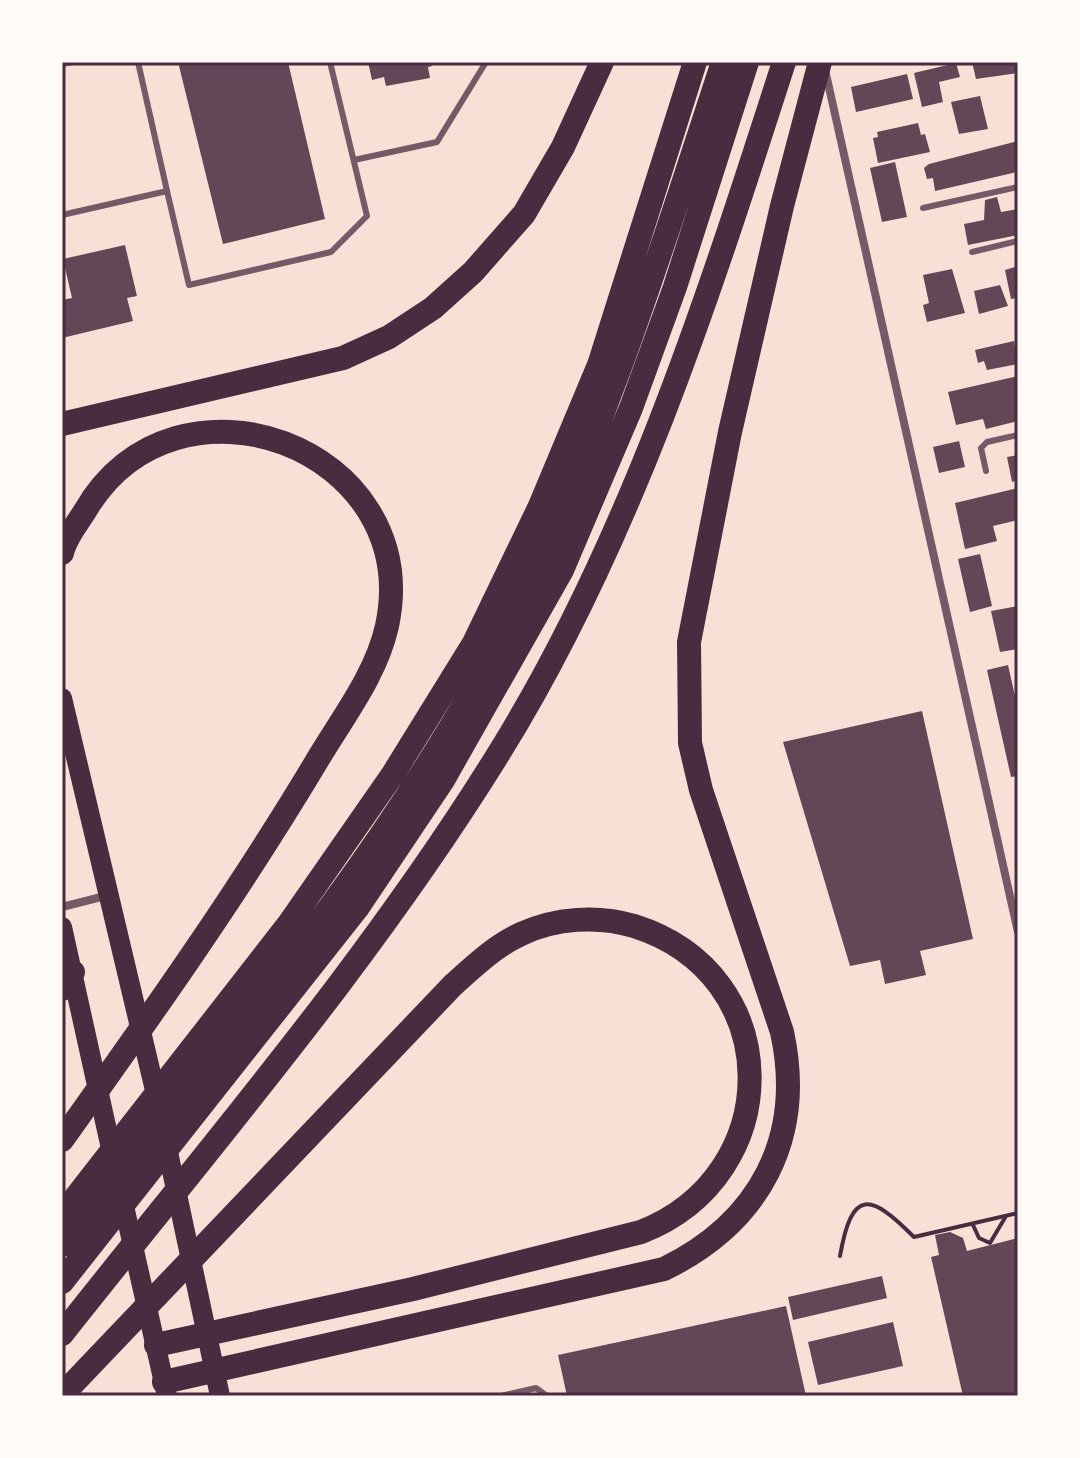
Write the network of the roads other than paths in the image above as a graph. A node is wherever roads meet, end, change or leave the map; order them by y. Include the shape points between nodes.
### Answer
1 (73, 62) edge
2 (138, 62) edge
3 (330, 62) edge
4 (486, 62) edge
5 (602, 62) edge
6 (695, 62) edge
7 (723, 62) edge
8 (747, 62) edge
9 (784, 62) edge
10 (822, 62) edge
11 (62, 64) edge
12 (354, 160) junction
13 (1018, 187) edge
14 (167, 191) junction
15 (923, 208) dead end
16 (62, 215) edge
17 (1018, 241) edge
18 (972, 252) dead end
19 (62, 424) edge
20 (1018, 435) edge
21 (986, 471) dead end
22 (62, 553) edge
23 (62, 698) edge
24 (110, 895) junction
25 (62, 907) edge
26 (62, 927) edge
27 (1018, 932) edge
28 (68, 981) edge
29 (62, 1140) edge
30 (62, 1215) edge
31 (62, 1245) edge
32 (62, 1282) edge
33 (67, 1327) edge
34 (205, 1334) junction
35 (156, 1345) junction
36 (215, 1371) junction
37 (165, 1389) edge
38 (62, 1395) edge
39 (220, 1396) edge
40 (501, 1396) edge
41 (547, 1396) edge

1 - 11 lane
2 - 14 lane
3 - 12 lane
4 - 12 lane via 437,142
5 - 19 highway via 563,147 524,214 433,308 343,358
6 - 30 highway via 599,365 540,506 474,643 385,787 288,925
7 - 31 highway via 621,367 572,492 516,610 437,750 295,957
8 - 32 highway via 631,408 562,570 443,780 358,907
9 - 33 highway via 639,475 501,751 407,894 235,1120
10 - 27 street
10 - 36 highway via 782,206 730,432 689,642 690,743 701,790 786,1048 785,1123 766,1177 729,1227 706,1247 664,1269
12 - 14 lane via 367,216 331,252 189,285
13 - 15 lane
14 - 16 lane
17 - 18 lane
20 - 21 lane via 981,448
22 - 29 highway via 89,503 123,466 165,441 213,431 263,434 310,453 349,485 376,527 389,576 387,626 369,674 195,955
23 - 24 main road
24 - 25 street
24 - 34 main road
26 - 28 main road
28 - 35 main road
34 - 35 highway
34 - 36 main road
34 - 38 highway via 413,1289 669,1221 701,1196 738,1143 751,1081 744,1032 722,988 672,942 602,920 546,925 502,945 453,985
35 - 37 main road
36 - 37 highway
36 - 39 main road
40 - 41 lane via 536,1388

